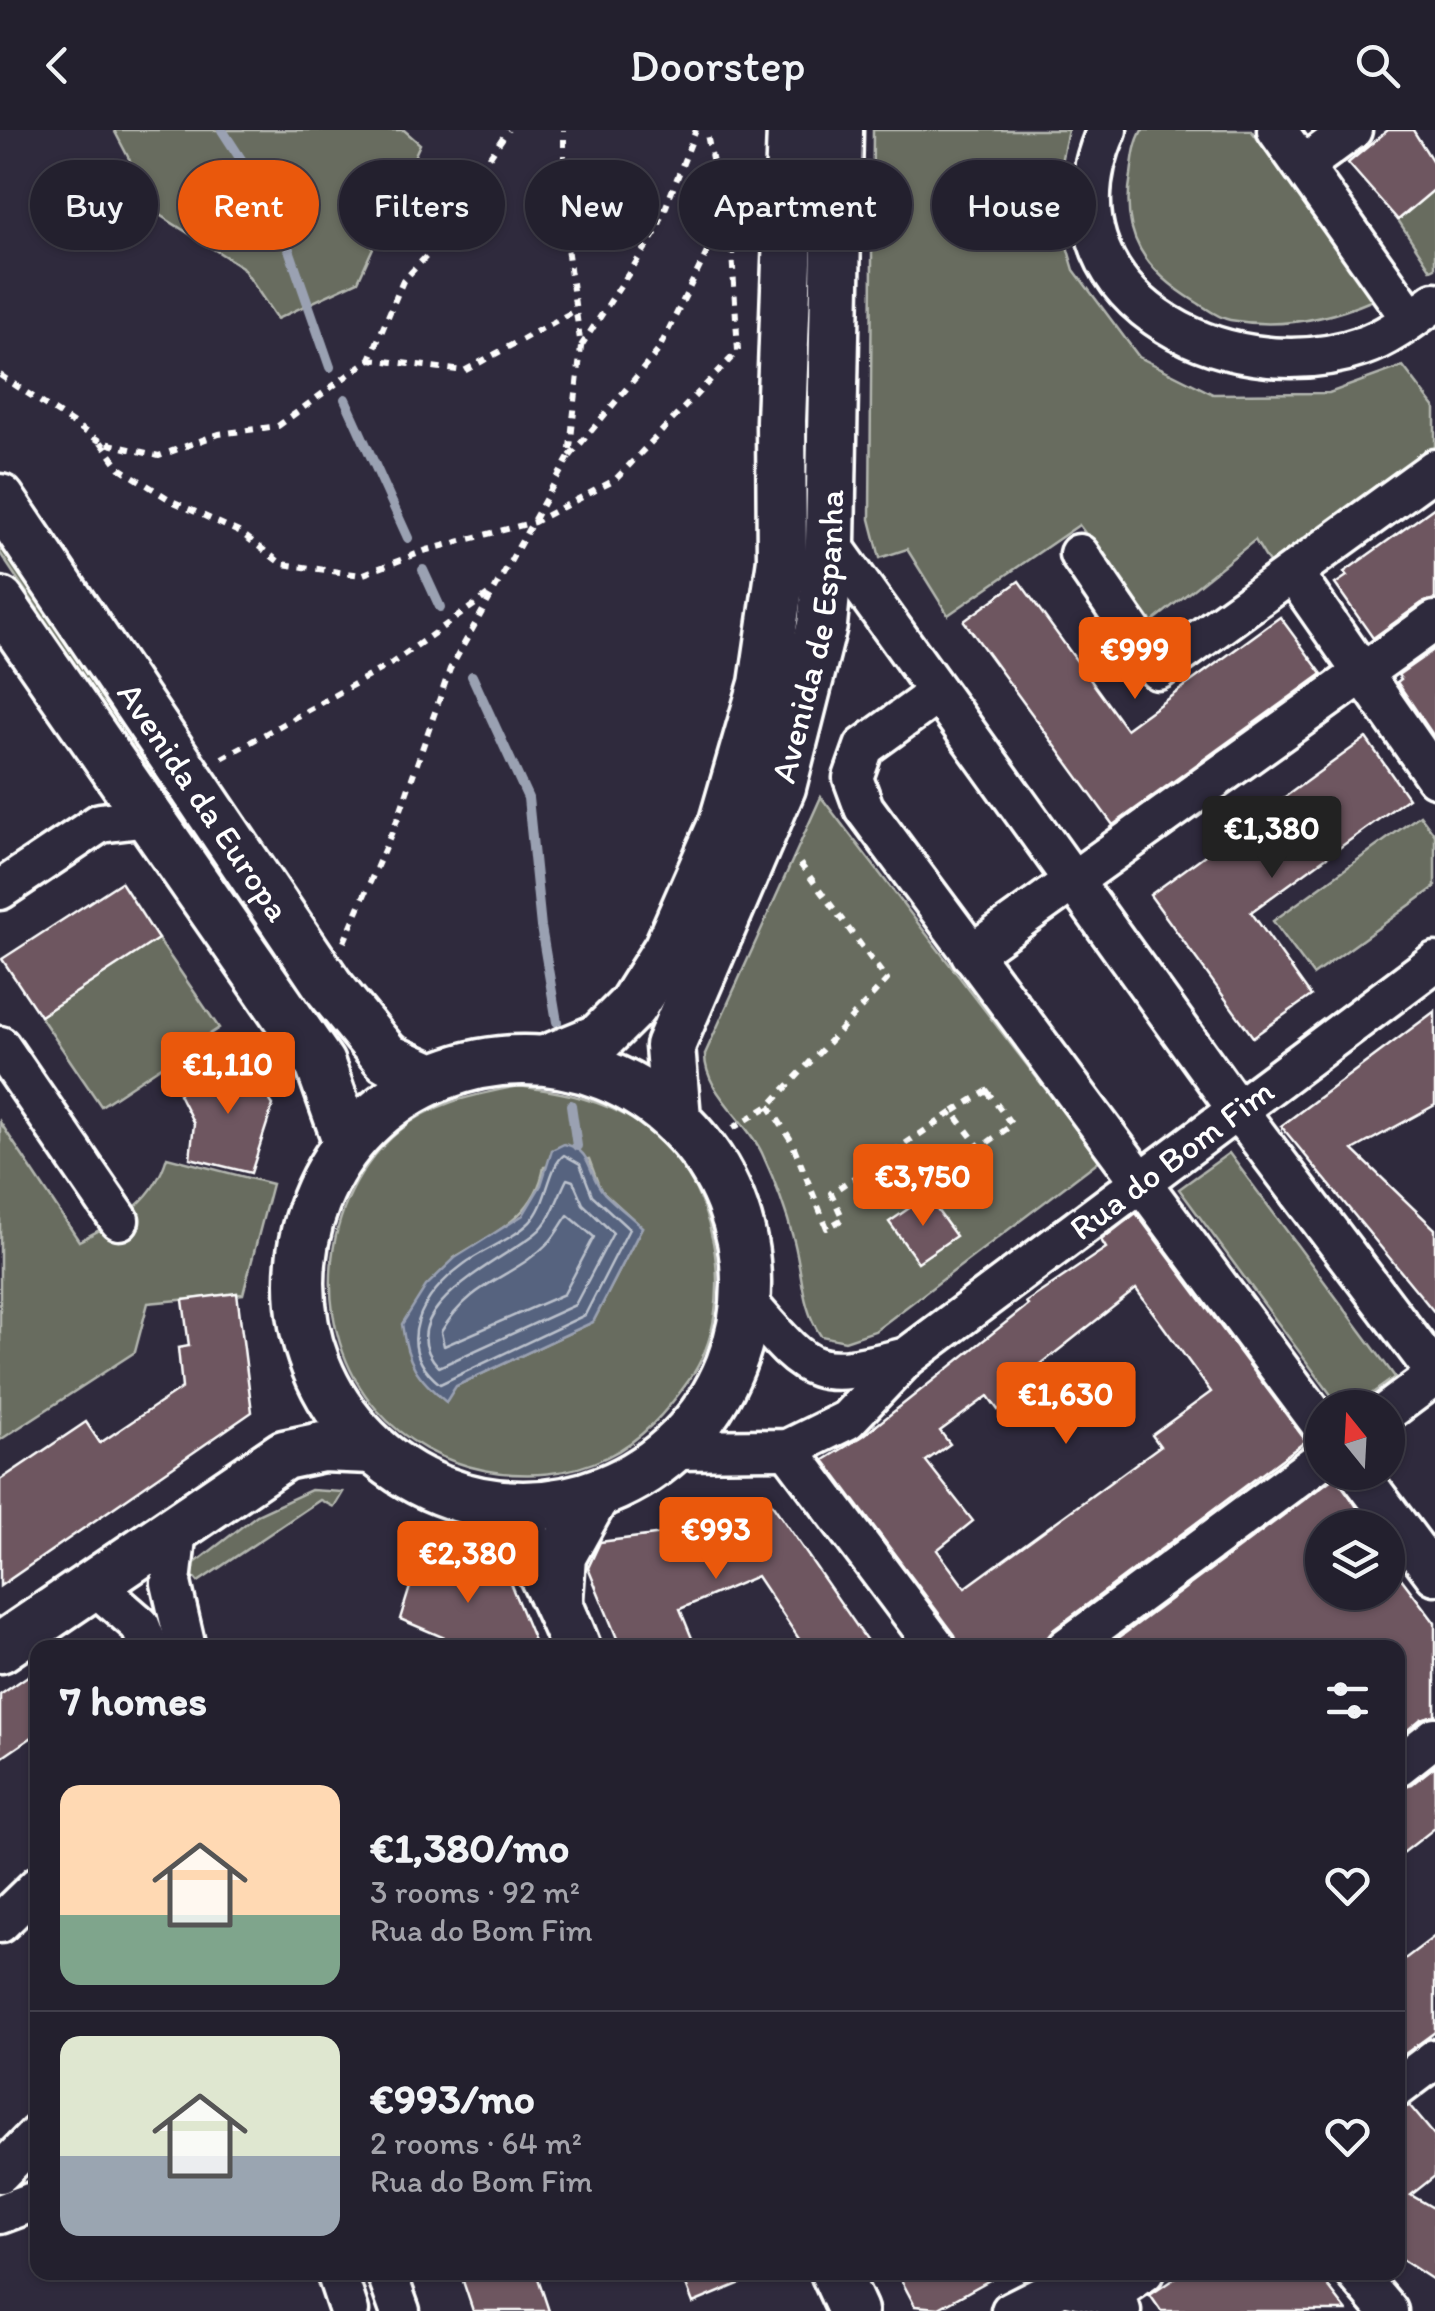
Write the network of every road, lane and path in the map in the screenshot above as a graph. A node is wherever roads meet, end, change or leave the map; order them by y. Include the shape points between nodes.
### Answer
1 (508, 130) edge
2 (564, 130) edge
3 (696, 130) edge
4 (706, 130) edge
5 (792, 130) edge
6 (838, 130) edge
7 (1107, 130) edge
8 (1278, 130) edge
9 (1352, 130) edge
10 (712, 160) edge
11 (1303, 166) junction
12 (708, 250) edge
13 (732, 250) edge
14 (576, 310) junction
15 (1423, 311) edge
16 (581, 347) junction
17 (370, 359) junction
18 (0, 375) edge
19 (102, 442) junction
20 (569, 457) junction
21 (1435, 469) edge
22 (0, 499) edge
23 (534, 522) junction
24 (830, 542) junction
25 (1079, 554) dead end
26 (1292, 573) junction
27 (492, 592) junction
28 (0, 602) edge
29 (1435, 621) edge
30 (1362, 672) junction
31 (936, 694) junction
32 (122, 777) junction
33 (1435, 777) edge
34 (188, 780) junction
35 (148, 817) junction
36 (100, 823) junction
37 (788, 848) dead end
38 (1073, 880) junction
39 (0, 890) edge
40 (971, 954) junction
41 (1435, 962) edge
42 (322, 977) junction
43 (0, 1046) edge
44 (546, 1060) junction
45 (432, 1078) junction
46 (770, 1106) junction
47 (1236, 1108) junction
48 (953, 1112) junction
49 (676, 1118) junction
50 (733, 1128) dead end
51 (348, 1143) junction
52 (1138, 1181) junction
53 (119, 1220) dead end
54 (747, 1302) junction
55 (308, 1348) junction
56 (907, 1358) junction
57 (1435, 1374) edge
58 (1405, 1398) edge
59 (1305, 1403) edge
60 (788, 1449) junction
61 (372, 1450) junction
62 (673, 1450) junction
63 (284, 1455) junction
64 (1305, 1472) edge
65 (1371, 1490) edge
66 (595, 1495) junction
67 (512, 1507) junction
68 (177, 1528) junction
69 (1435, 1575) edge
70 (108, 1576) junction
71 (558, 1600) junction
72 (141, 1633) edge
73 (184, 1640) edge
74 (573, 1640) edge
75 (932, 1640) edge
76 (1077, 1640) edge
77 (0, 1648) edge
78 (1435, 1737) edge
79 (1405, 1761) edge
80 (30, 1894) edge
81 (0, 1923) edge
82 (1435, 2059) edge
83 (1405, 2082) edge
84 (30, 2142) edge
85 (0, 2173) edge
86 (30, 2203) edge
87 (0, 2214) edge
88 (339, 2280) edge
89 (389, 2280) edge
90 (839, 2280) edge
91 (1137, 2280) edge
92 (1362, 2280) edge
93 (1116, 2303) edge
94 (349, 2311) edge
95 (400, 2311) edge
96 (853, 2311) edge
97 (1011, 2311) edge
98 (1388, 2311) edge

1 - 17 path via 462,197 450,231 402,281
2 - 14 path via 564,226
3 - 16 path via 656,232
4 - 10 path
5 - 44 main road, Avenida de Espanha via 782,560 764,684 724,822 668,949 632,1006 600,1038
6 - 24 main road, Avenida de Espanha
7 - 15 street via 1089,210 1102,255 1126,292 1194,341 1273,357 1364,346
8 - 11 street
9 - 11 street
11 - 15 street
12 - 20 path via 658,352
13 - 23 path via 738,351 615,480
14 - 16 path
14 - 17 path via 464,372
16 - 20 path
17 - 19 path via 278,426 219,434 159,456
18 - 19 path
19 - 23 path via 120,468 241,533 282,564 361,575
20 - 23 path
21 - 26 street
22 - 34 main road, Avenida da Europa
23 - 27 path
24 - 31 street
24 - 49 main road, Avenida de Espanha via 822,625 780,787 670,1046
25 - 26 street via 1158,670
26 - 30 street
27 - 34 path via 392,663
27 - 42 path via 450,669 350,932
28 - 32 main road, Avenida da Europa
29 - 30 street
30 - 33 street
30 - 38 street
31 - 38 street
31 - 40 street via 864,747 853,778 864,808
32 - 35 main road, Avenida da Europa
32 - 36 street
34 - 42 main road, Avenida da Europa
35 - 36 street
35 - 51 main road, Avenida da Europa via 320,1064
36 - 39 street
37 - 46 path via 887,980
38 - 40 street
38 - 47 street
40 - 52 street
41 - 47 street, Rua do Bom Fim
42 - 45 main road, Avenida da Europa via 388,1058
43 - 53 street
44 - 45 main road via 489,1062
44 - 49 main road via 627,1084
45 - 51 main road via 382,1108
46 - 48 path via 827,1228 843,1219 831,1193
46 - 50 path
47 - 52 street, Rua do Bom Fim
47 - 57 street
48 - 48 path via 980,1148 1012,1124 986,1091
49 - 54 main road via 708,1155 734,1205 746,1253
51 - 55 main road via 317,1193 302,1245 300,1312
52 - 56 street, Rua do Bom Fim
52 - 59 street
54 - 56 street, Rua do Bom Fim via 792,1354 826,1371 841,1374
54 - 62 main road via 722,1389
55 - 61 main road via 333,1403
55 - 63 main road
56 - 60 street, Rua do Bom Fim via 846,1420
57 - 58 street
60 - 62 street, Rua do Bom Fim
60 - 75 street
61 - 63 main road via 322,1446
61 - 67 main road via 438,1491
62 - 66 main road
63 - 68 main road
64 - 76 street
65 - 69 street
66 - 67 main road
66 - 71 main road via 561,1556
67 - 71 main road
68 - 70 main road
68 - 73 street via 171,1583
70 - 72 street via 118,1578
70 - 77 main road
71 - 74 main road
78 - 79 street
80 - 81 street
82 - 83 street
84 - 85 street
86 - 87 street
88 - 94 street
89 - 95 street
90 - 96 main road
91 - 93 street
92 - 98 street
93 - 97 street via 1063,2285

